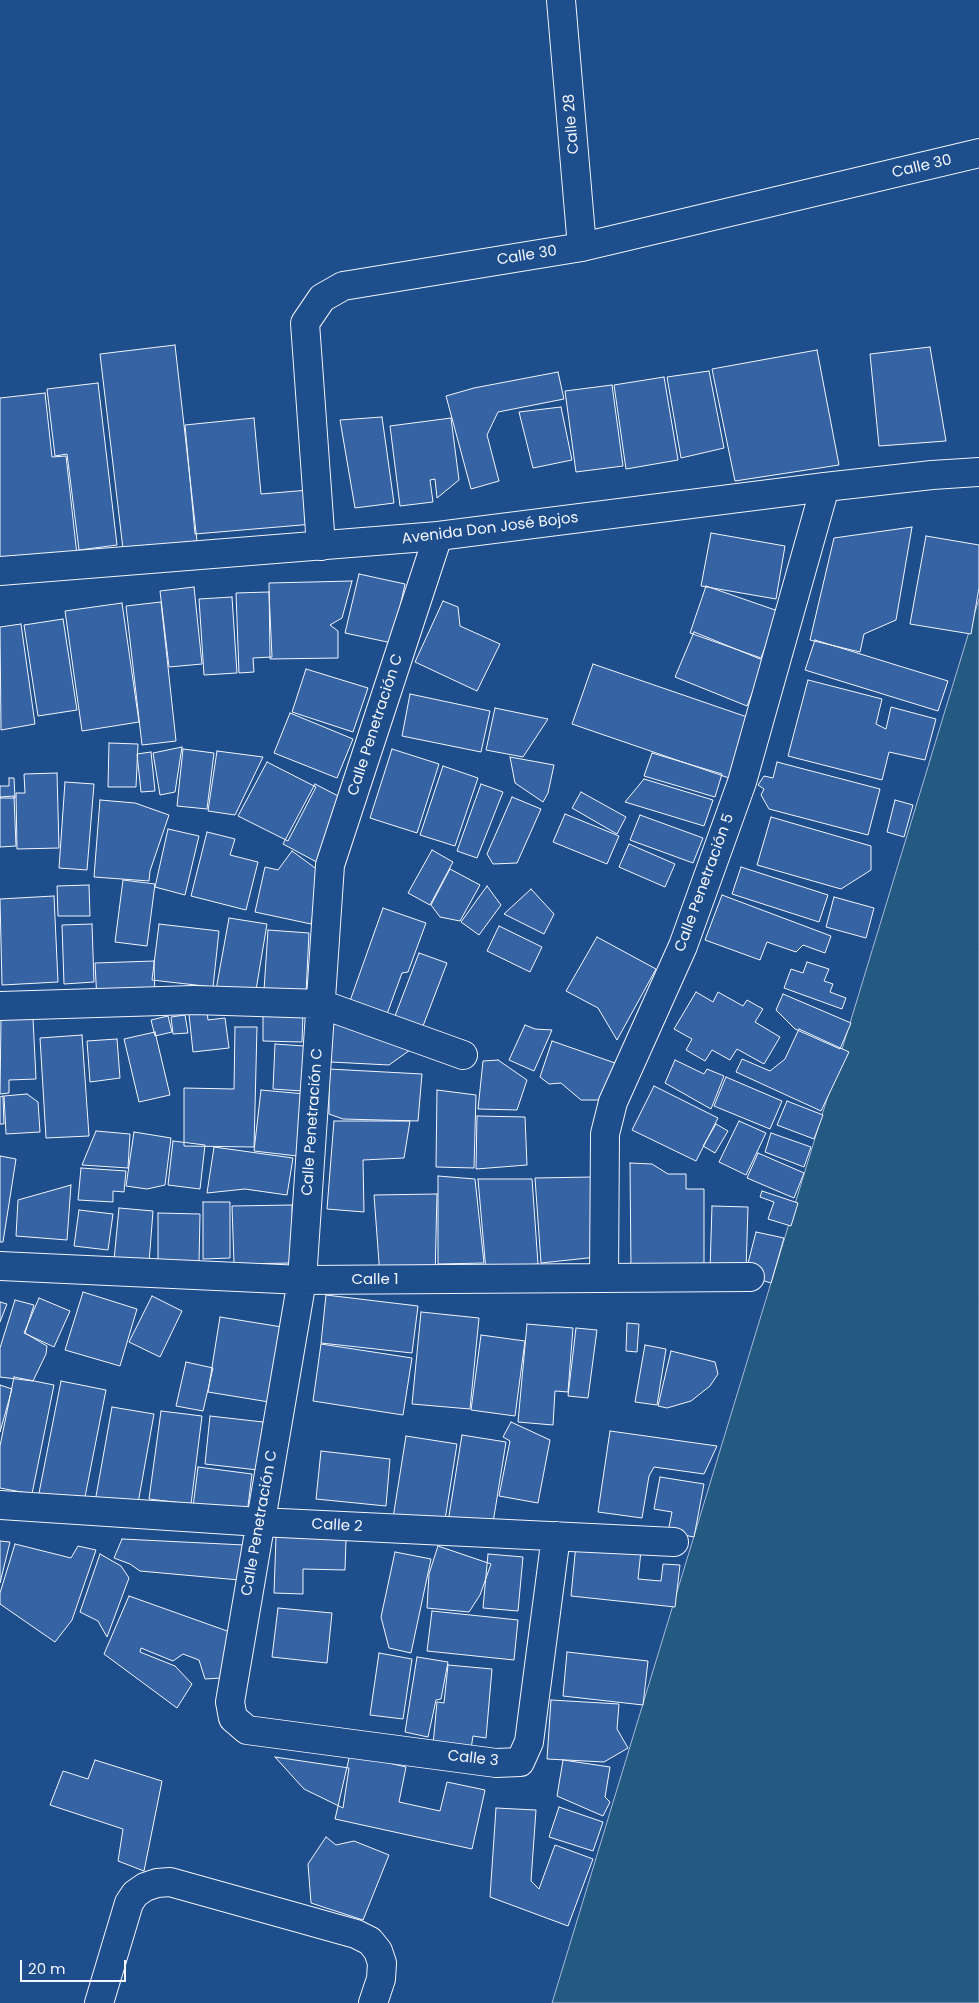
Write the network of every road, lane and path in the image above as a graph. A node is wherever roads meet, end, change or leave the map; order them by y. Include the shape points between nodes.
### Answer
1 (561, 0) edge
2 (979, 153) edge
3 (582, 247) junction
4 (979, 472) edge
5 (825, 487) junction
6 (438, 536) junction
7 (321, 546) junction
8 (0, 571) edge
9 (321, 1004) junction
10 (0, 1006) edge
11 (463, 1055) dead end
12 (0, 1266) edge
13 (750, 1277) dead end
14 (604, 1278) junction
15 (302, 1280) junction
16 (0, 1505) edge
17 (260, 1522) junction
18 (556, 1536) junction
19 (674, 1542) dead end
20 (232, 1718) joint
21 (99, 2003) edge
22 (373, 2003) edge

1 - 3 street, Calle 28
2 - 3 street, Calle 30
3 - 7 street, Calle 30 via 344,286 322,298 305,323
4 - 5 street, Avenida Don José Bojos
5 - 6 street, Avenida Don José Bojos
5 - 14 street, Calle Penetración 5 via 742,782 683,946 613,1102 605,1134
6 - 7 street, Avenida Don José Bojos
6 - 9 street, Calle Penetración C via 330,865
7 - 8 street, Avenida Don José Bojos
9 - 10 street via 194,1000
9 - 11 street
9 - 15 street, Calle Penetración C
12 - 15 street, Calle 1
13 - 14 street, Calle 1
14 - 15 street, Calle 1
15 - 17 street, Calle Penetración C
16 - 17 street, Calle 2
17 - 18 street, Calle 2
17 - 20 street, Calle Penetración C via 230,1702
18 - 19 street, Calle 2
18 - 20 street, Calle 3 via 530,1742 520,1762 496,1763 247,1730
21 - 22 street via 135,1894 145,1887 170,1882 370,1940 382,1963 381,1979

